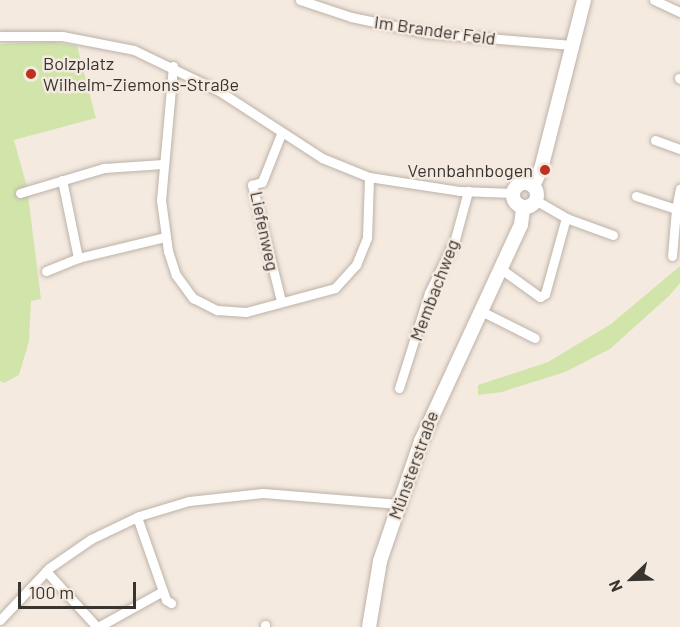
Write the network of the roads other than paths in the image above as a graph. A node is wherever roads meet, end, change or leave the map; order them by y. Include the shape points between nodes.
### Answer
1 (300, 0) edge
2 (584, 0) edge
3 (654, 0) edge
4 (312, 2) edge
5 (680, 12) edge
6 (0, 36) edge
7 (572, 45) junction
8 (173, 66) junction
9 (281, 134) junction
10 (655, 140) dead end
11 (680, 149) edge
12 (163, 164) junction
13 (369, 177) junction
14 (62, 180) junction
15 (533, 186) junction
16 (680, 188) edge
17 (468, 191) junction
18 (20, 193) dead end
19 (513, 193) junction
20 (636, 196) dead end
21 (537, 201) junction
22 (523, 208) junction
23 (676, 209) junction
24 (566, 218) junction
25 (613, 235) dead end
26 (165, 237) junction
27 (672, 256) dead end
28 (78, 258) junction
29 (501, 269) junction
30 (46, 271) dead end
31 (281, 301) junction
32 (481, 311) junction
33 (535, 338) dead end
34 (399, 388) dead end
35 (399, 504) junction
36 (137, 517) junction
37 (46, 571) junction
38 (163, 591) junction
39 (171, 603) dead end
40 (0, 620) edge
41 (97, 627) edge
42 (369, 627) edge

1 - 4 street, Im Brander Feld
2 - 7 street
3 - 5 street
4 - 7 street, Im Brander Feld via 351,17 428,33
6 - 8 street via 62,36 134,50
7 - 15 street via 541,169
8 - 9 street via 219,91
8 - 12 street
9 - 13 street via 322,158
9 - 31 street, Liefenweg via 262,182 252,185
10 - 11 street
12 - 14 street via 119,165
12 - 26 street
13 - 17 street
13 - 31 street via 367,238 356,265 335,288
14 - 18 street
14 - 28 street
15 - 19 street via 520,184
15 - 21 street
16 - 23 street
17 - 19 street
17 - 34 street, Membachweg via 455,238 429,293
19 - 22 street via 514,202
20 - 23 street
21 - 22 street
21 - 24 street
22 - 29 street, Münsterstraße via 521,225
23 - 27 street
24 - 25 street
24 - 29 street via 545,294 540,297
26 - 28 street
26 - 31 street via 176,275 193,298 217,310 246,312
28 - 30 street
29 - 32 street, Münsterstraße
32 - 33 street
32 - 35 street, Münsterstraße via 438,399
35 - 36 street via 235,493 193,500
35 - 42 street, Münsterstraße via 380,561
36 - 37 street via 92,539
36 - 38 street
37 - 40 street
37 - 41 street
38 - 39 street
38 - 41 street

